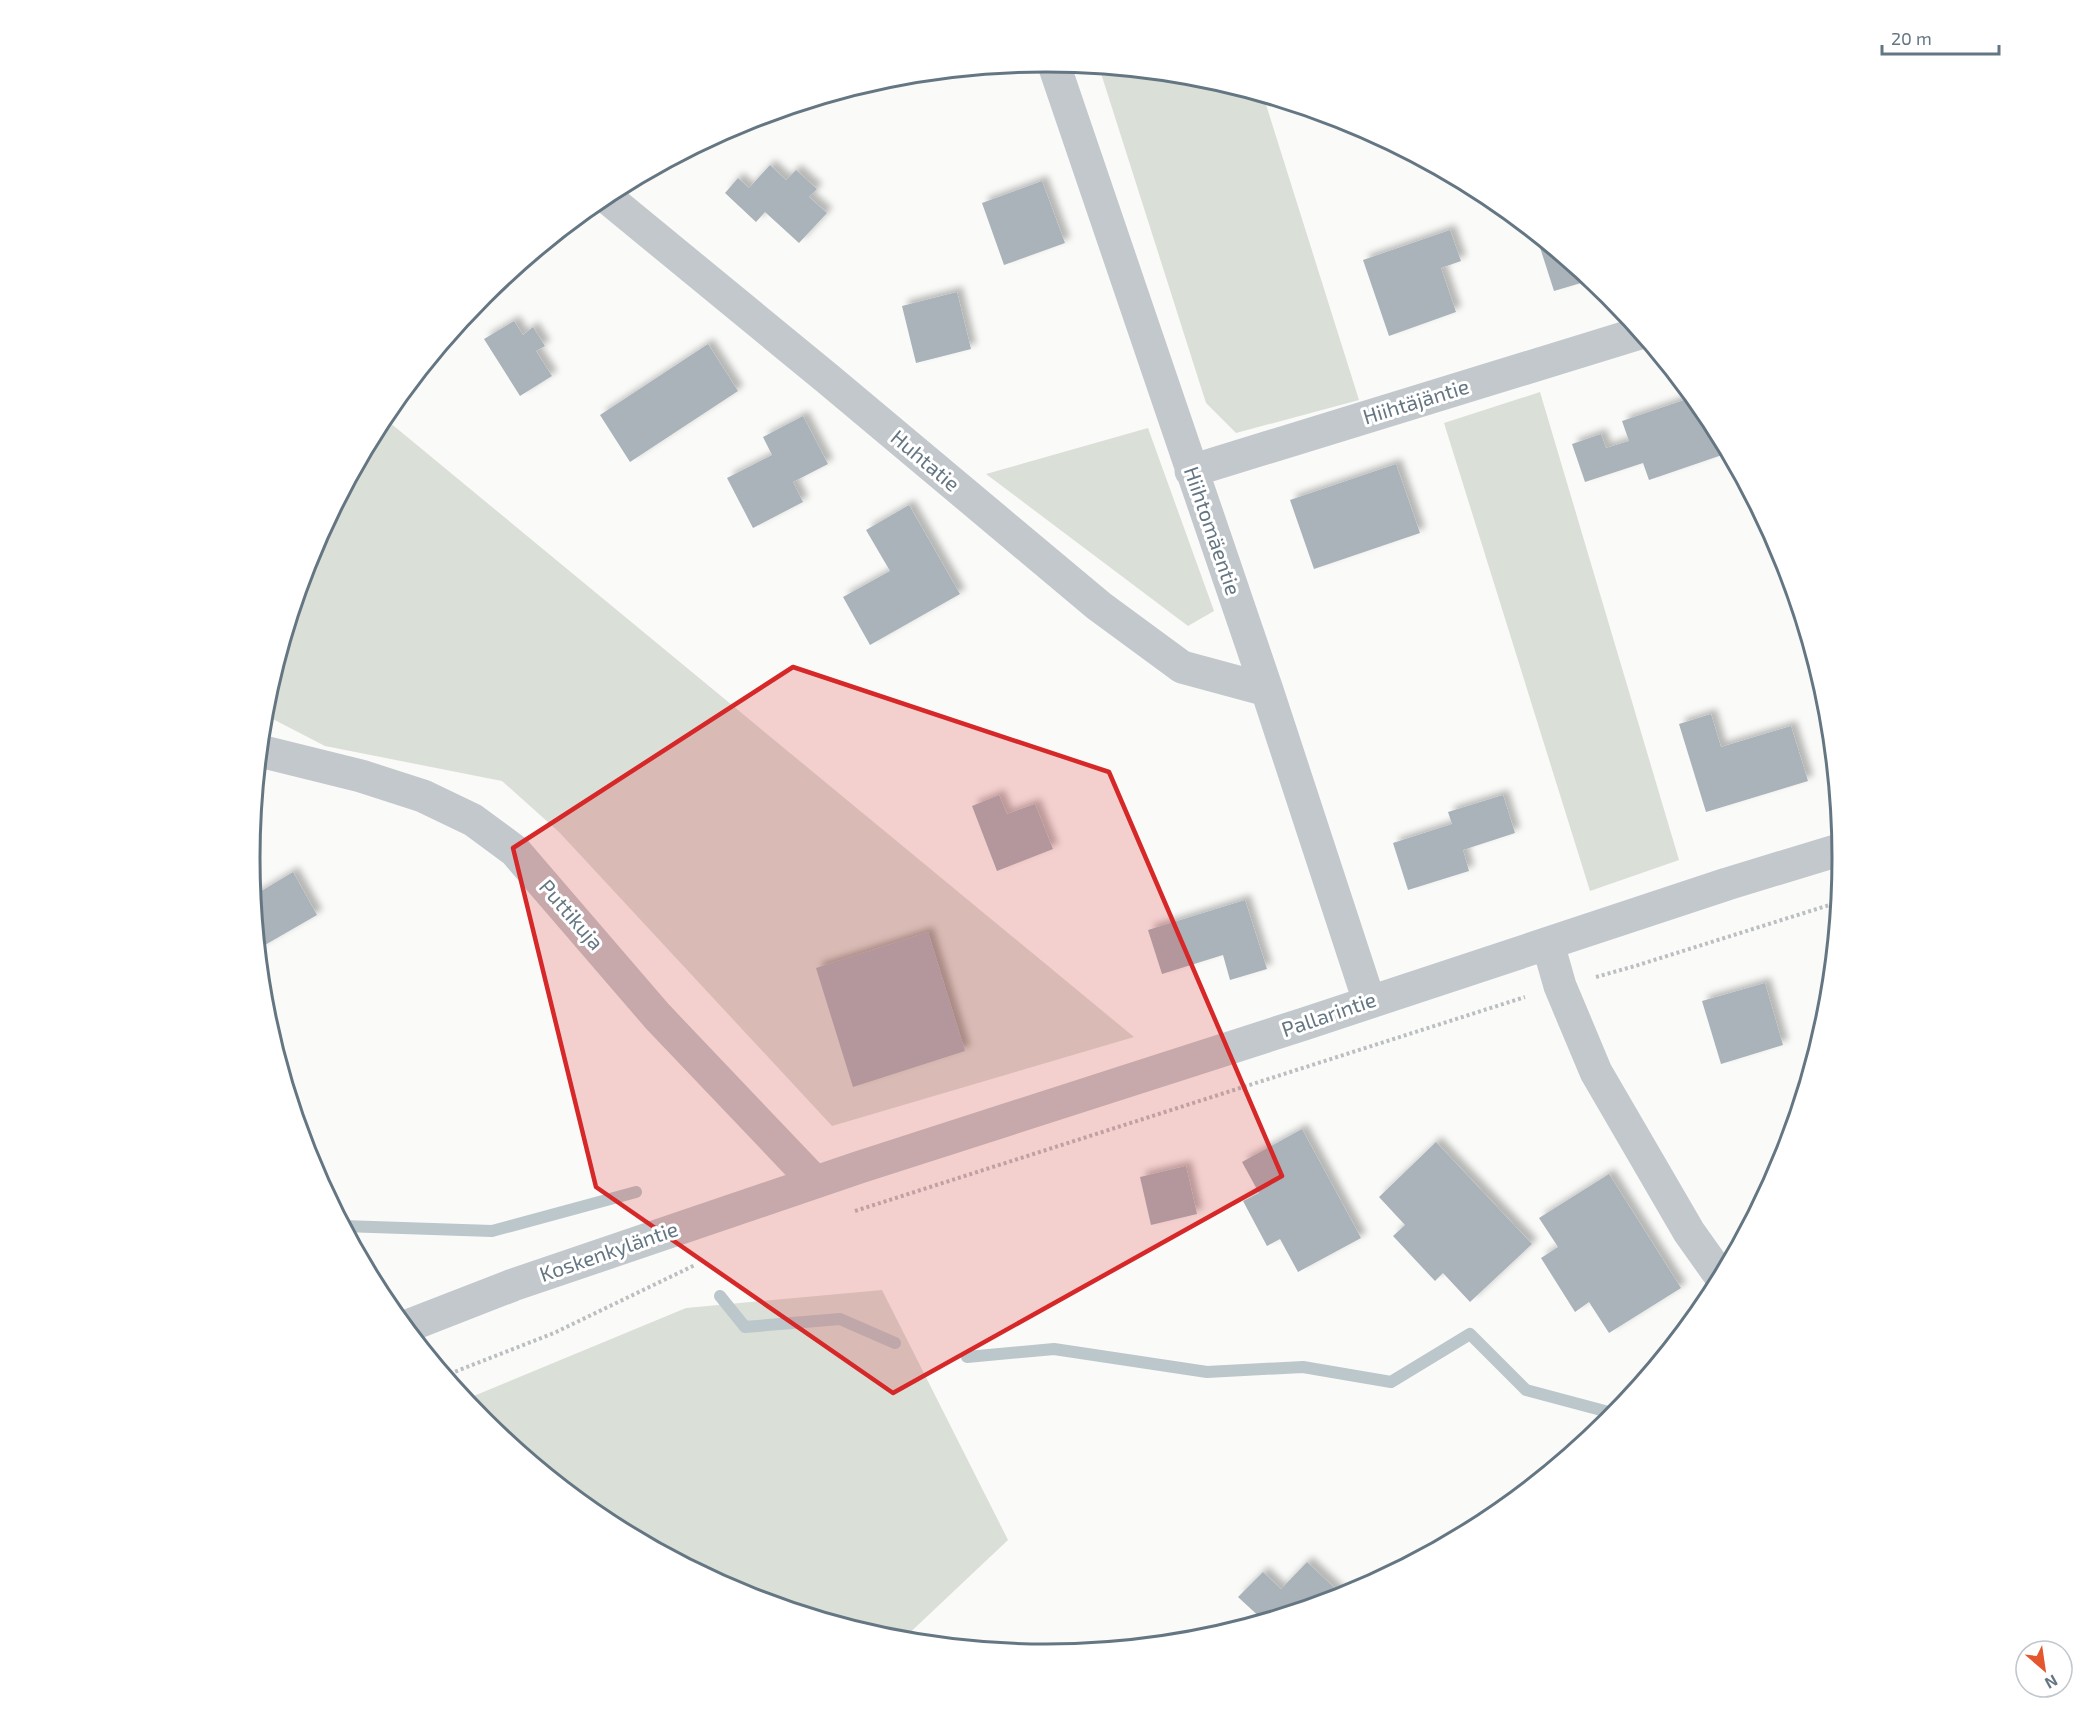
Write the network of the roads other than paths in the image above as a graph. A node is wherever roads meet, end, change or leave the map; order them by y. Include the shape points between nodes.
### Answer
1 (1057, 72) edge
2 (613, 202) edge
3 (1633, 335) edge
4 (1191, 471) junction
5 (1267, 690) junction
6 (267, 753) edge
7 (1832, 852) edge
8 (1548, 944) junction
9 (1369, 1001) junction
10 (816, 1182) junction
11 (1716, 1270) edge
12 (413, 1324) edge

1 - 4 street, Hiihtomäentie
2 - 5 street, Huhtatie via 1099,606 1182,668
3 - 4 street, Hiihtäjäntie
4 - 5 street, Hiihtomäentie
5 - 9 street, Hiihtomäentie
6 - 10 street, Puttikuja via 423,796 473,820 516,851 657,1016
7 - 8 street, Pallarintie
8 - 9 street, Pallarintie
8 - 11 street via 1560,986 1596,1072 1689,1232
9 - 10 street, Pallarintie
10 - 12 street, Koskenkyläntie via 513,1285

